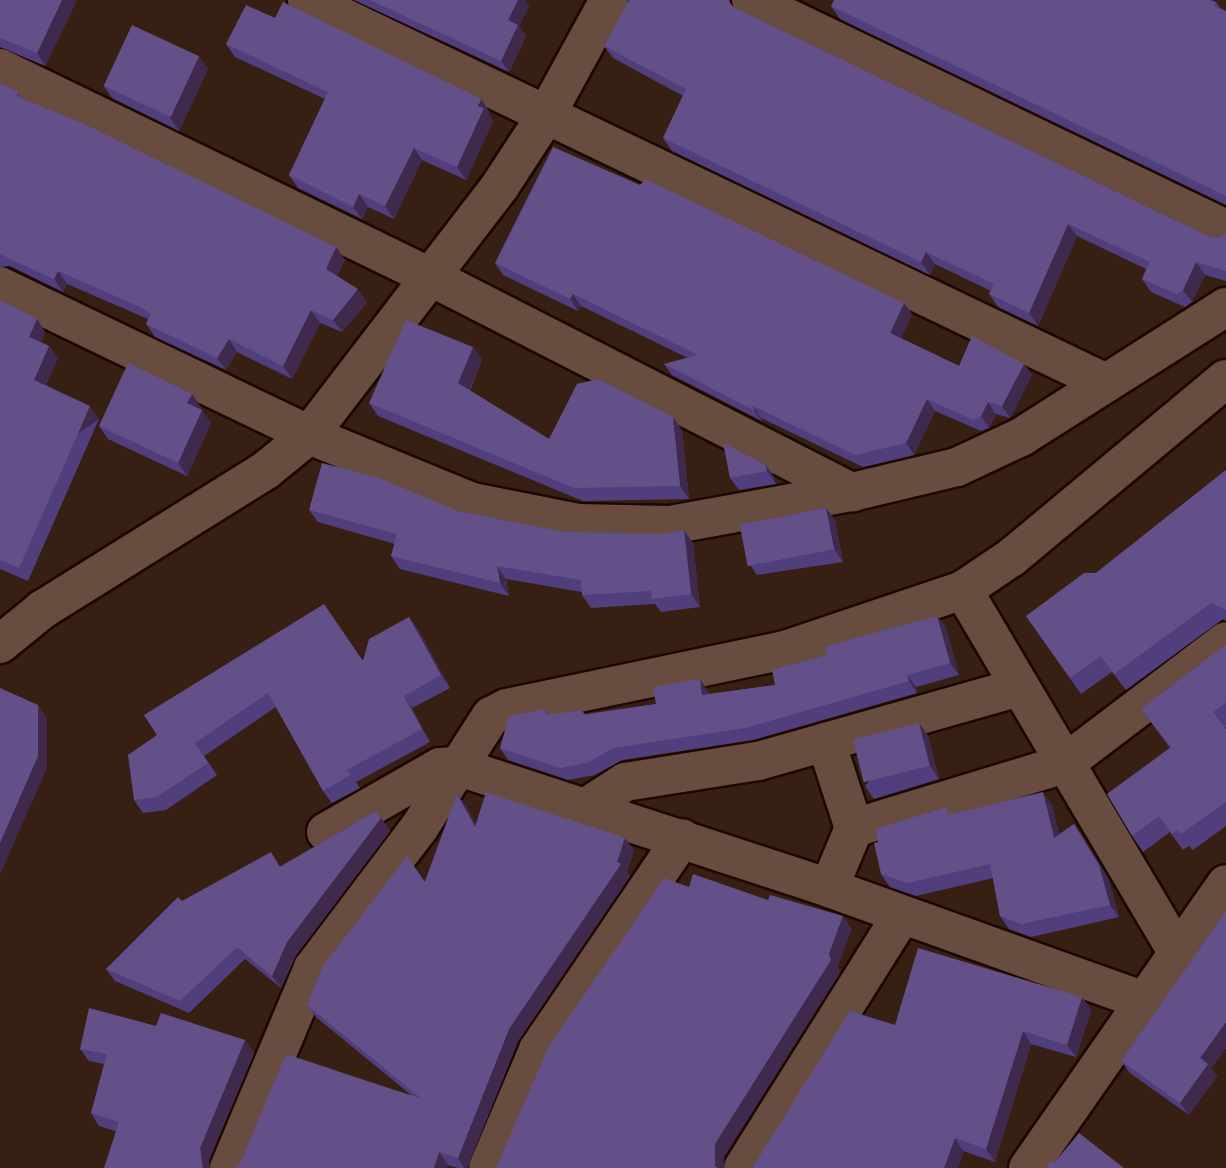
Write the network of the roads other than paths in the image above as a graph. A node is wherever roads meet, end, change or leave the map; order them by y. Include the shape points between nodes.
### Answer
1 (307, 0) edge
2 (608, 0) edge
3 (751, 0) edge
4 (0, 68) edge
5 (545, 117) junction
6 (1226, 229) edge
7 (431, 277) junction
8 (0, 286) edge
9 (1226, 307) edge
10 (1226, 379) edge
11 (1106, 383) junction
12 (309, 435) junction
13 (852, 492) junction
14 (962, 590) junction
15 (1226, 641) edge
16 (0, 645) edge
17 (1019, 687) junction
18 (826, 742) junction
19 (1063, 764) junction
20 (456, 766) junction
21 (585, 808) junction
22 (854, 828) junction
23 (326, 832) dead end
24 (682, 838) junction
25 (1226, 884) edge
26 (829, 888) junction
27 (901, 916) junction
28 (1178, 954) junction
29 (1145, 1001) junction
30 (229, 1168) edge
31 (488, 1168) edge
32 (743, 1168) edge
33 (1028, 1168) edge

1 - 5 street
2 - 5 street
3 - 6 street
4 - 7 street
5 - 7 street
5 - 11 street
7 - 12 street
7 - 13 street
8 - 12 street
9 - 11 street
10 - 14 street via 1012,557
11 - 13 street via 1021,437 957,467
12 - 13 street via 472,502 578,523 670,525
12 - 16 street via 266,470 43,609
14 - 17 street
14 - 20 street via 785,650 507,708 491,716
15 - 19 street
17 - 18 street
17 - 19 street
18 - 21 street via 758,761 625,782
18 - 22 street
19 - 22 street
19 - 28 street
20 - 21 street
20 - 23 street via 440,767
20 - 30 street via 419,828 313,968
21 - 24 street
22 - 26 street
24 - 26 street
24 - 31 street via 538,1050
25 - 28 street
26 - 27 street
27 - 29 street
27 - 32 street
28 - 29 street
29 - 33 street

